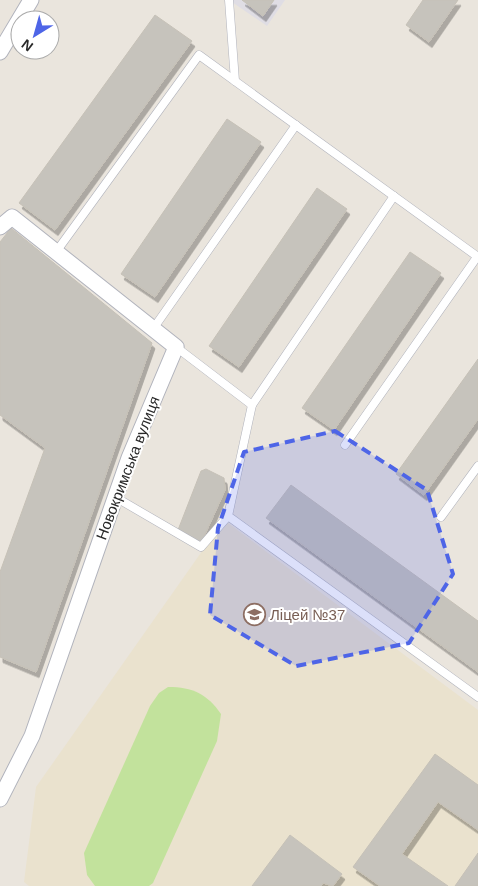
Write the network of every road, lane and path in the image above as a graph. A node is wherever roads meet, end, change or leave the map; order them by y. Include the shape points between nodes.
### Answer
1 (31, 0) edge
2 (229, 0) edge
3 (0, 52) edge
4 (235, 81) junction
5 (296, 125) junction
6 (394, 196) junction
7 (0, 227) edge
8 (56, 252) junction
9 (477, 257) edge
10 (153, 329) junction
11 (176, 347) junction
12 (252, 405) junction
13 (345, 445) dead end
14 (478, 466) edge
15 (115, 497) junction
16 (228, 516) junction
17 (441, 517) dead end
18 (478, 697) edge
19 (0, 799) edge

1 - 3 street
2 - 4 lane
4 - 5 lane
4 - 8 lane via 199,54
5 - 6 lane
5 - 10 lane
6 - 9 lane
6 - 12 lane
7 - 8 street via 12,217
8 - 10 street
9 - 13 lane
10 - 11 street
11 - 12 lane
11 - 15 street, Новокримська вулиця
12 - 16 lane
14 - 17 lane
15 - 16 lane via 201,547
15 - 19 street, Новокримська вулиця via 32,736
16 - 18 lane

